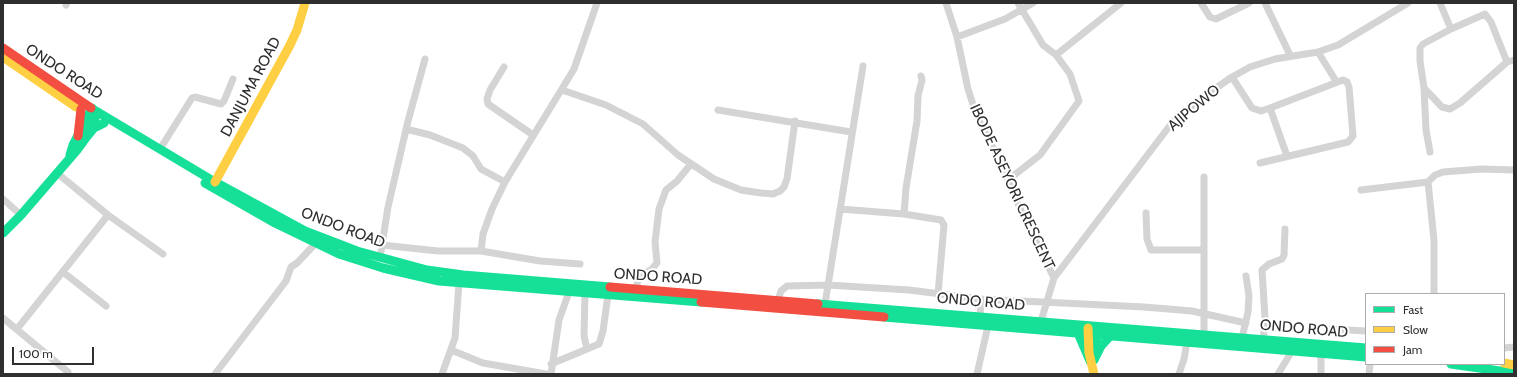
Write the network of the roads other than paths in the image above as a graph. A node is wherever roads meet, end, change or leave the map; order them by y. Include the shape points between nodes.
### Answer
1 (305, 3) edge
2 (597, 3) edge
3 (946, 3) edge
4 (1018, 3) edge
5 (1033, 3) edge
6 (1121, 3) edge
7 (1200, 3) edge
8 (1249, 3) edge
9 (1265, 3) edge
10 (1408, 3) edge
11 (1440, 3) edge
12 (1022, 10) junction
13 (1451, 29) junction
14 (957, 37) junction
15 (3, 48) edge
16 (1318, 52) junction
17 (1056, 55) junction
18 (1290, 55) junction
19 (3, 57) edge
20 (425, 59) dead end
21 (1511, 61) edge
22 (863, 66) dead end
23 (504, 67) dead end
24 (922, 76) dead end
25 (1232, 77) junction
26 (233, 79) dead end
27 (1336, 81) junction
28 (1424, 88) junction
29 (562, 90) junction
30 (1270, 108) junction
31 (81, 109) junction
32 (718, 110) dead end
33 (94, 113) junction
34 (795, 121) junction
35 (104, 123) junction
36 (406, 129) junction
37 (851, 132) junction
38 (532, 135) junction
39 (81, 137) junction
40 (160, 149) junction
41 (1430, 152) dead end
42 (1287, 156) junction
43 (1260, 163) dead end
44 (691, 164) junction
45 (1514, 170) edge
46 (56, 173) junction
47 (1204, 177) dead end
48 (1008, 180) junction
49 (215, 182) junction
50 (505, 182) junction
51 (1428, 182) junction
52 (1361, 190) dead end
53 (3, 199) edge
54 (244, 202) junction
55 (840, 209) junction
56 (1146, 213) dead end
57 (904, 214) junction
58 (21, 215) junction
59 (108, 215) junction
60 (1285, 229) dead end
61 (3, 233) edge
62 (315, 244) junction
63 (382, 245) junction
64 (1204, 250) junction
65 (481, 251) junction
66 (163, 254) dead end
67 (380, 258) junction
68 (580, 264) dead end
69 (63, 272) junction
70 (1246, 276) dead end
71 (1054, 278) junction
72 (459, 283) junction
73 (828, 285) junction
74 (636, 289) junction
75 (569, 292) junction
76 (585, 293) junction
77 (1434, 293) edge
78 (938, 294) junction
79 (608, 295) junction
80 (703, 298) junction
81 (981, 299) junction
82 (778, 300) junction
83 (1046, 302) junction
84 (825, 304) junction
85 (106, 306) dead end
86 (1205, 314) junction
87 (980, 317) junction
88 (3, 318) edge
89 (1041, 321) junction
90 (1246, 323) junction
91 (988, 326) junction
92 (17, 329) junction
93 (1329, 329) dead end
94 (1093, 330) junction
95 (1365, 331) edge
96 (1078, 333) junction
97 (1111, 335) junction
98 (1204, 335) junction
99 (1242, 338) junction
100 (1187, 342) junction
101 (1263, 344) junction
102 (1365, 348) edge
103 (587, 349) junction
104 (451, 350) junction
105 (1292, 351) junction
106 (1321, 353) junction
107 (1365, 357) edge
108 (551, 364) junction
109 (1092, 365) edge
110 (1458, 365) edge
111 (502, 371) edge
112 (68, 372) dead end
113 (1514, 373) edge
114 (215, 374) edge
115 (442, 374) edge
116 (546, 374) edge
117 (551, 374) edge
118 (977, 374) edge
119 (1179, 374) edge
120 (1278, 374) edge
121 (1321, 374) edge

1 - 49 main road, DANJUMA ROAD via 290,44
2 - 29 street via 580,56
3 - 14 street, IBODE ASEYORI CRESCENT
4 - 12 street
5 - 12 street
6 - 17 street
7 - 8 street via 1210,17 1216,19
9 - 18 street
10 - 16 street, AJIPOWO via 1338,45
11 - 13 street
12 - 14 street
12 - 17 street via 1043,45
13 - 21 street via 1485,14
13 - 28 street via 1420,48
14 - 48 street, IBODE ASEYORI CRESCENT via 974,107
15 - 33 main road, ONDO ROAD
16 - 18 street, AJIPOWO
16 - 27 street
17 - 48 street via 1070,74 1079,103 1040,155
18 - 25 street, AJIPOWO via 1250,67
19 - 31 main road, ONDO ROAD
20 - 36 street
21 - 28 street via 1450,109 1442,107
22 - 37 street
23 - 38 street via 490,90 488,104
24 - 57 street
25 - 30 street via 1252,108 1261,111
25 - 71 street, AJIPOWO via 1203,97 1168,128
26 - 40 street via 221,104 192,98
27 - 30 street
27 - 42 street via 1343,80 1349,87 1351,139 1348,142
28 - 41 street
29 - 38 street
29 - 44 street via 624,113 643,124
30 - 42 street
31 - 33 main road, ONDO ROAD
31 - 39 main road
32 - 34 street
33 - 35 main road, ONDO ROAD
33 - 39 main road
33 - 40 main road, ONDO ROAD
34 - 37 street
34 - 44 street via 787,179 780,191 773,194 741,190 714,179
35 - 39 main road
35 - 54 main road, ONDO ROAD
36 - 50 street via 463,148 470,152 481,169
36 - 63 street
37 - 55 street
38 - 50 street
39 - 46 main road via 70,157
40 - 49 main road, ONDO ROAD
42 - 43 street
44 - 74 street via 666,190 659,209 655,242 657,263 651,270 639,276
45 - 51 street via 1443,172
46 - 58 main road
46 - 59 street
47 - 64 street
48 - 71 street, IBODE ASEYORI CRESCENT
49 - 54 main road, ONDO ROAD
50 - 65 street via 483,234
51 - 52 street
51 - 77 street via 1434,240
53 - 58 street
54 - 62 main road, ONDO ROAD
54 - 67 main road, ONDO ROAD via 312,234
55 - 57 street
55 - 73 street
56 - 64 street via 1147,239 1151,250
57 - 78 street via 944,222
58 - 61 main road
59 - 66 street
59 - 69 street
60 - 101 street via 1282,259 1262,270 1265,318
62 - 72 main road, ONDO ROAD via 383,268 417,277
62 - 114 street via 291,267 286,281
63 - 65 street via 438,252
63 - 67 street
64 - 86 street
65 - 68 street via 540,261
67 - 74 main road, ONDO ROAD via 442,273
69 - 85 street
69 - 92 street
70 - 90 street via 1249,296
71 - 83 street, AJIPOWO
72 - 75 main road, ONDO ROAD
72 - 104 street via 457,325
73 - 78 street
73 - 82 street via 787,286 781,291
73 - 84 street
74 - 80 main road, ONDO ROAD
75 - 76 main road, ONDO ROAD
75 - 108 street via 559,320
76 - 79 main road, ONDO ROAD
76 - 103 street via 584,336
78 - 81 street
79 - 80 main road, ONDO ROAD
79 - 103 street via 601,340 599,344
80 - 82 main road, ONDO ROAD
80 - 91 main road, ONDO ROAD
81 - 83 street
81 - 87 street
82 - 84 main road, ONDO ROAD
83 - 86 street via 1144,307
83 - 89 street, AJIPOWO
84 - 87 main road, ONDO ROAD
86 - 90 street
86 - 98 street
87 - 89 main road, ONDO ROAD
88 - 92 street
89 - 94 main road, ONDO ROAD
90 - 99 street
91 - 96 main road, ONDO ROAD
91 - 118 street
92 - 112 street
93 - 95 street
94 - 96 main road, ONDO ROAD
94 - 97 main road, ONDO ROAD
94 - 98 main road, ONDO ROAD
94 - 109 main road
96 - 109 main road
97 - 100 main road, ONDO ROAD
97 - 109 main road
98 - 99 main road, ONDO ROAD
99 - 101 main road, ONDO ROAD
100 - 101 main road, ONDO ROAD
100 - 119 street
101 - 102 main road, ONDO ROAD
101 - 105 main road, ONDO ROAD
103 - 108 street
104 - 111 street
104 - 115 street
105 - 106 main road, ONDO ROAD
105 - 120 street
106 - 107 main road, ONDO ROAD
106 - 121 street
108 - 117 street
110 - 113 main road
111 - 116 street

